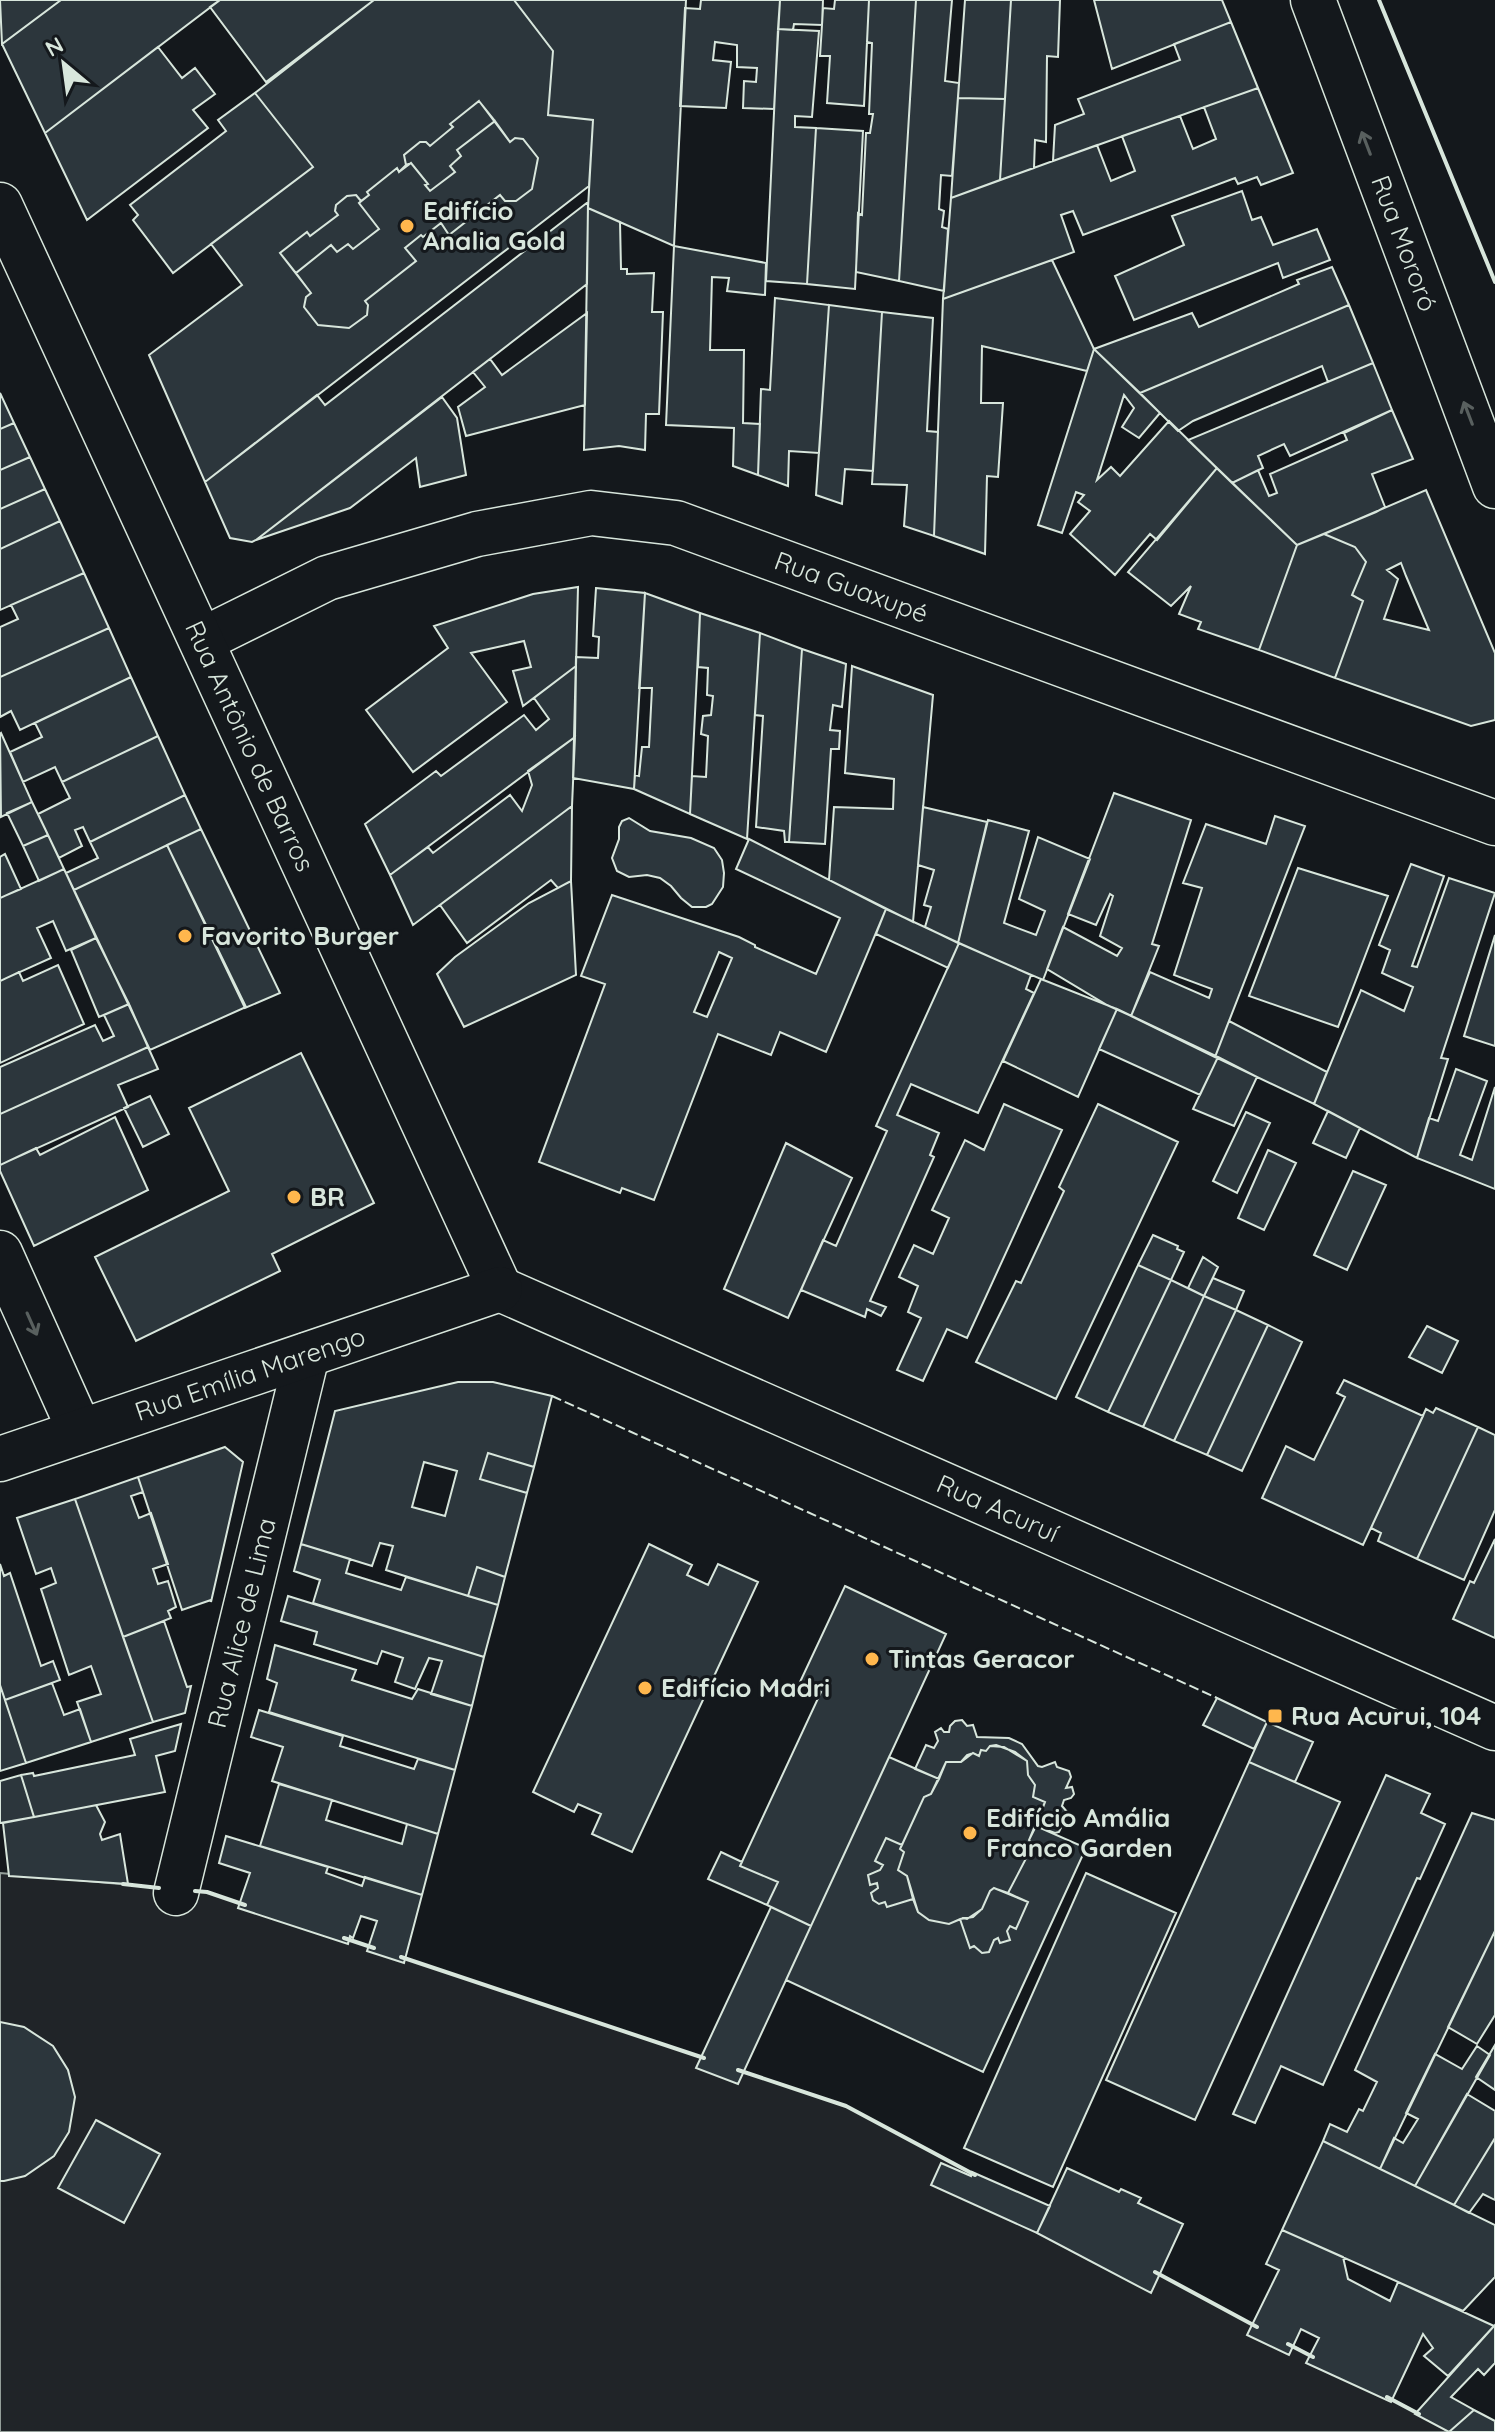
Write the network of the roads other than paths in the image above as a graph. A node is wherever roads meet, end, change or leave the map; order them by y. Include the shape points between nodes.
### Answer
1 (1313, 0) edge
2 (0, 205) edge
3 (1495, 486) edge
4 (202, 640) junction
5 (1495, 823) edge
6 (0, 1253) edge
7 (500, 1289) junction
8 (307, 1355) junction
9 (80, 1431) junction
10 (0, 1459) edge
11 (1495, 1728) edge
12 (176, 1893) dead end

3 -> 1 main road, Rua Mororó
2 - 4 main road, Rua Antônio de Barros
4 - 5 main road, Rua Guaxupé via 327,578 477,534 591,513 676,523
4 - 7 main road, Rua Antônio de Barros
6 -> 9 main road
7 - 8 main road, Rua Emília Marengo
7 - 11 main road, Rua Acuruí
8 - 9 main road, Rua Emília Marengo
8 - 12 main road, Rua Alice de Lima
9 - 10 main road, Rua Emília Marengo

